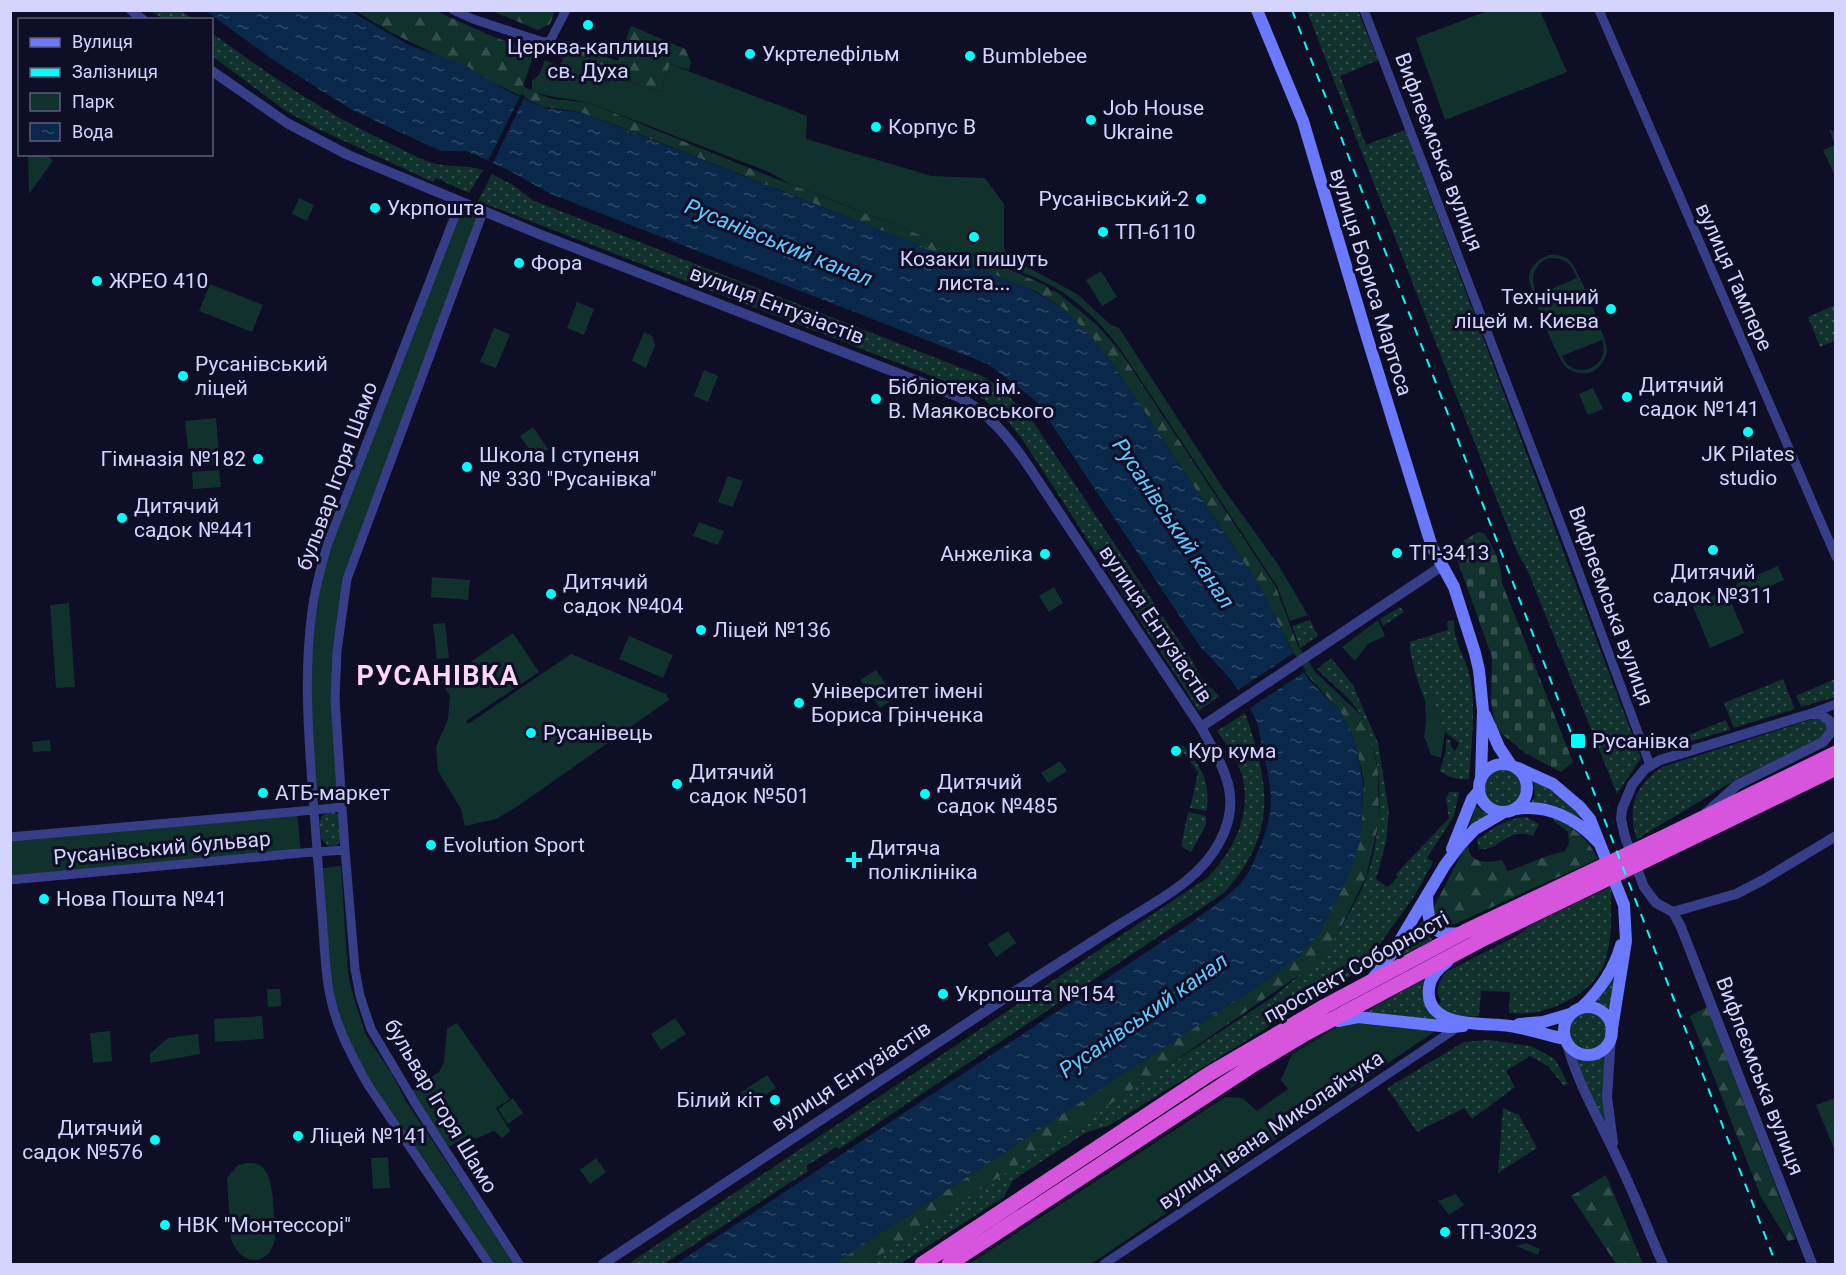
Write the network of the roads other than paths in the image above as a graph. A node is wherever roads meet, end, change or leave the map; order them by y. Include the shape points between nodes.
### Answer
1 (453, 10) edge
2 (566, 10) edge
3 (1257, 10) edge
4 (1365, 10) edge
5 (1599, 10) edge
6 (213, 72) edge
7 (460, 203) junction
8 (483, 212) junction
9 (1836, 557) edge
10 (1442, 566) junction
11 (1836, 704) edge
12 (1483, 711) junction
13 (1810, 714) junction
14 (1201, 727) junction
15 (1836, 736) edge
16 (1823, 742) junction
17 (1836, 753) edge
18 (1650, 765) junction
19 (1514, 766) junction
20 (1836, 768) edge
21 (1480, 785) junction
22 (342, 807) junction
23 (314, 810) junction
24 (1510, 811) junction
25 (1702, 818) junction
26 (1836, 836) edge
27 (10, 837) edge
28 (1666, 842) junction
29 (1601, 845) junction
30 (345, 850) junction
31 (317, 852) junction
32 (1445, 865) junction
33 (10, 880) edge
34 (1563, 892) junction
35 (1619, 893) junction
36 (1427, 895) junction
37 (1673, 912) junction
38 (1461, 933) junction
39 (1482, 939) junction
40 (1371, 981) junction
41 (1582, 1007) junction
42 (1570, 1014) junction
43 (1474, 1024) junction
44 (1509, 1026) junction
45 (1317, 1027) junction
46 (1459, 1027) junction
47 (1611, 1035) junction
48 (1566, 1041) junction
49 (1615, 1152) junction
50 (489, 1264) edge
51 (519, 1264) edge
52 (603, 1264) edge
53 (922, 1264) edge
54 (950, 1264) edge
55 (1104, 1264) edge
56 (1663, 1264) edge
57 (1812, 1264) edge

1 - 2 street via 531,39 550,41
3 - 10 main road, вулиця Бориса Мартоса via 1303,121 1419,506
4 - 18 street, Вифлеємська вулиця
5 - 9 street, вулиця Тампере
6 - 7 street, вулиця Ентузіастів via 256,104 310,136
7 - 8 street, вулиця Ентузіастів
7 - 23 street, бульвар Ігоря Шамо via 319,575 309,638 307,700
8 - 14 street, вулиця Ентузіастів via 977,407 1029,467
8 - 22 street, бульвар Ігоря Шамо via 347,579 335,699
10 - 12 main road, вулиця Бориса Мартоса via 1454,587 1475,653
10 - 14 street, вулиця Ентузіастів
11 - 13 street
12 - 19 main road, вулиця Бориса Мартоса via 1499,747
12 - 21 main road, вулиця Бориса Мартоса
13 - 16 street via 1827,716 1833,725
13 - 18 street
14 - 52 street, вулиця Ентузіастів via 1225,771 1230,804 1221,840 1197,872
15 - 16 street
16 - 25 street via 1737,785
17 - 25 highway, проспект Соборності
18 - 37 street, Вифлеємська вулиця via 1625,798 1621,819 1644,887 1656,903
19 - 21 main road via 1496,765 1485,772
19 - 24 main road via 1527,781 1528,789 1522,804
19 - 29 main road via 1553,784 1580,807
20 - 28 highway, проспект Соборності
21 - 24 main road via 1485,804
21 - 32 main road, вулиця Бориса Мартоса
22 - 23 street, Русанівський бульвар
22 - 30 street, бульвар Ігоря Шамо
23 - 27 street, Русанівський бульвар
23 - 31 street, бульвар Ігоря Шамо
24 - 29 main road via 1535,808 1569,818
24 - 32 main road, вулиця Бориса Мартоса via 1469,834
25 - 28 highway, проспект Соборності
26 - 37 street via 1736,894
28 - 34 highway, проспект Соборності
29 - 35 main road
30 - 31 street, Русанівський бульвар
30 - 51 street, бульвар Ігоря Шамо via 356,969 371,1029
31 - 33 street, Русанівський бульвар
31 - 50 street via 327,978 334,1013 351,1055
32 - 36 main road, вулиця Бориса Мартоса
34 - 38 highway, проспект Соборності
34 - 39 highway, проспект Соборності
35 - 41 main road via 1620,947 1613,968
35 - 47 main road via 1624,905 1626,941
36 - 38 main road via 1431,925 1437,932
36 - 40 main road, вулиця Бориса Мартоса
37 - 57 street, Вифлеємська вулиця
38 - 40 highway, проспект Соборності
39 - 43 main road, вулиця Івана Миколайчука via 1441,966 1432,977 1428,992 1442,1016
39 - 45 highway, проспект Соборності
40 - 53 highway, проспект Соборності via 1209,1074
41 - 42 main road
41 - 47 main road via 1604,1013 1612,1027
42 - 44 main road, вулиця Івана Миколайчука
42 - 48 main road via 1564,1026
43 - 44 main road, вулиця Івана Миколайчука
43 - 46 main road, вулиця Івана Миколайчука
44 - 48 main road, вулиця Івана Миколайчука
45 - 46 main road, вулиця Івана Миколайчука via 1351,1017
45 - 54 highway, проспект Соборності
46 - 55 street, вулиця Івана Миколайчука
47 - 48 main road via 1604,1049 1589,1055 1580,1054
47 - 49 street via 1607,1097
48 - 49 street via 1584,1094
49 - 56 street

